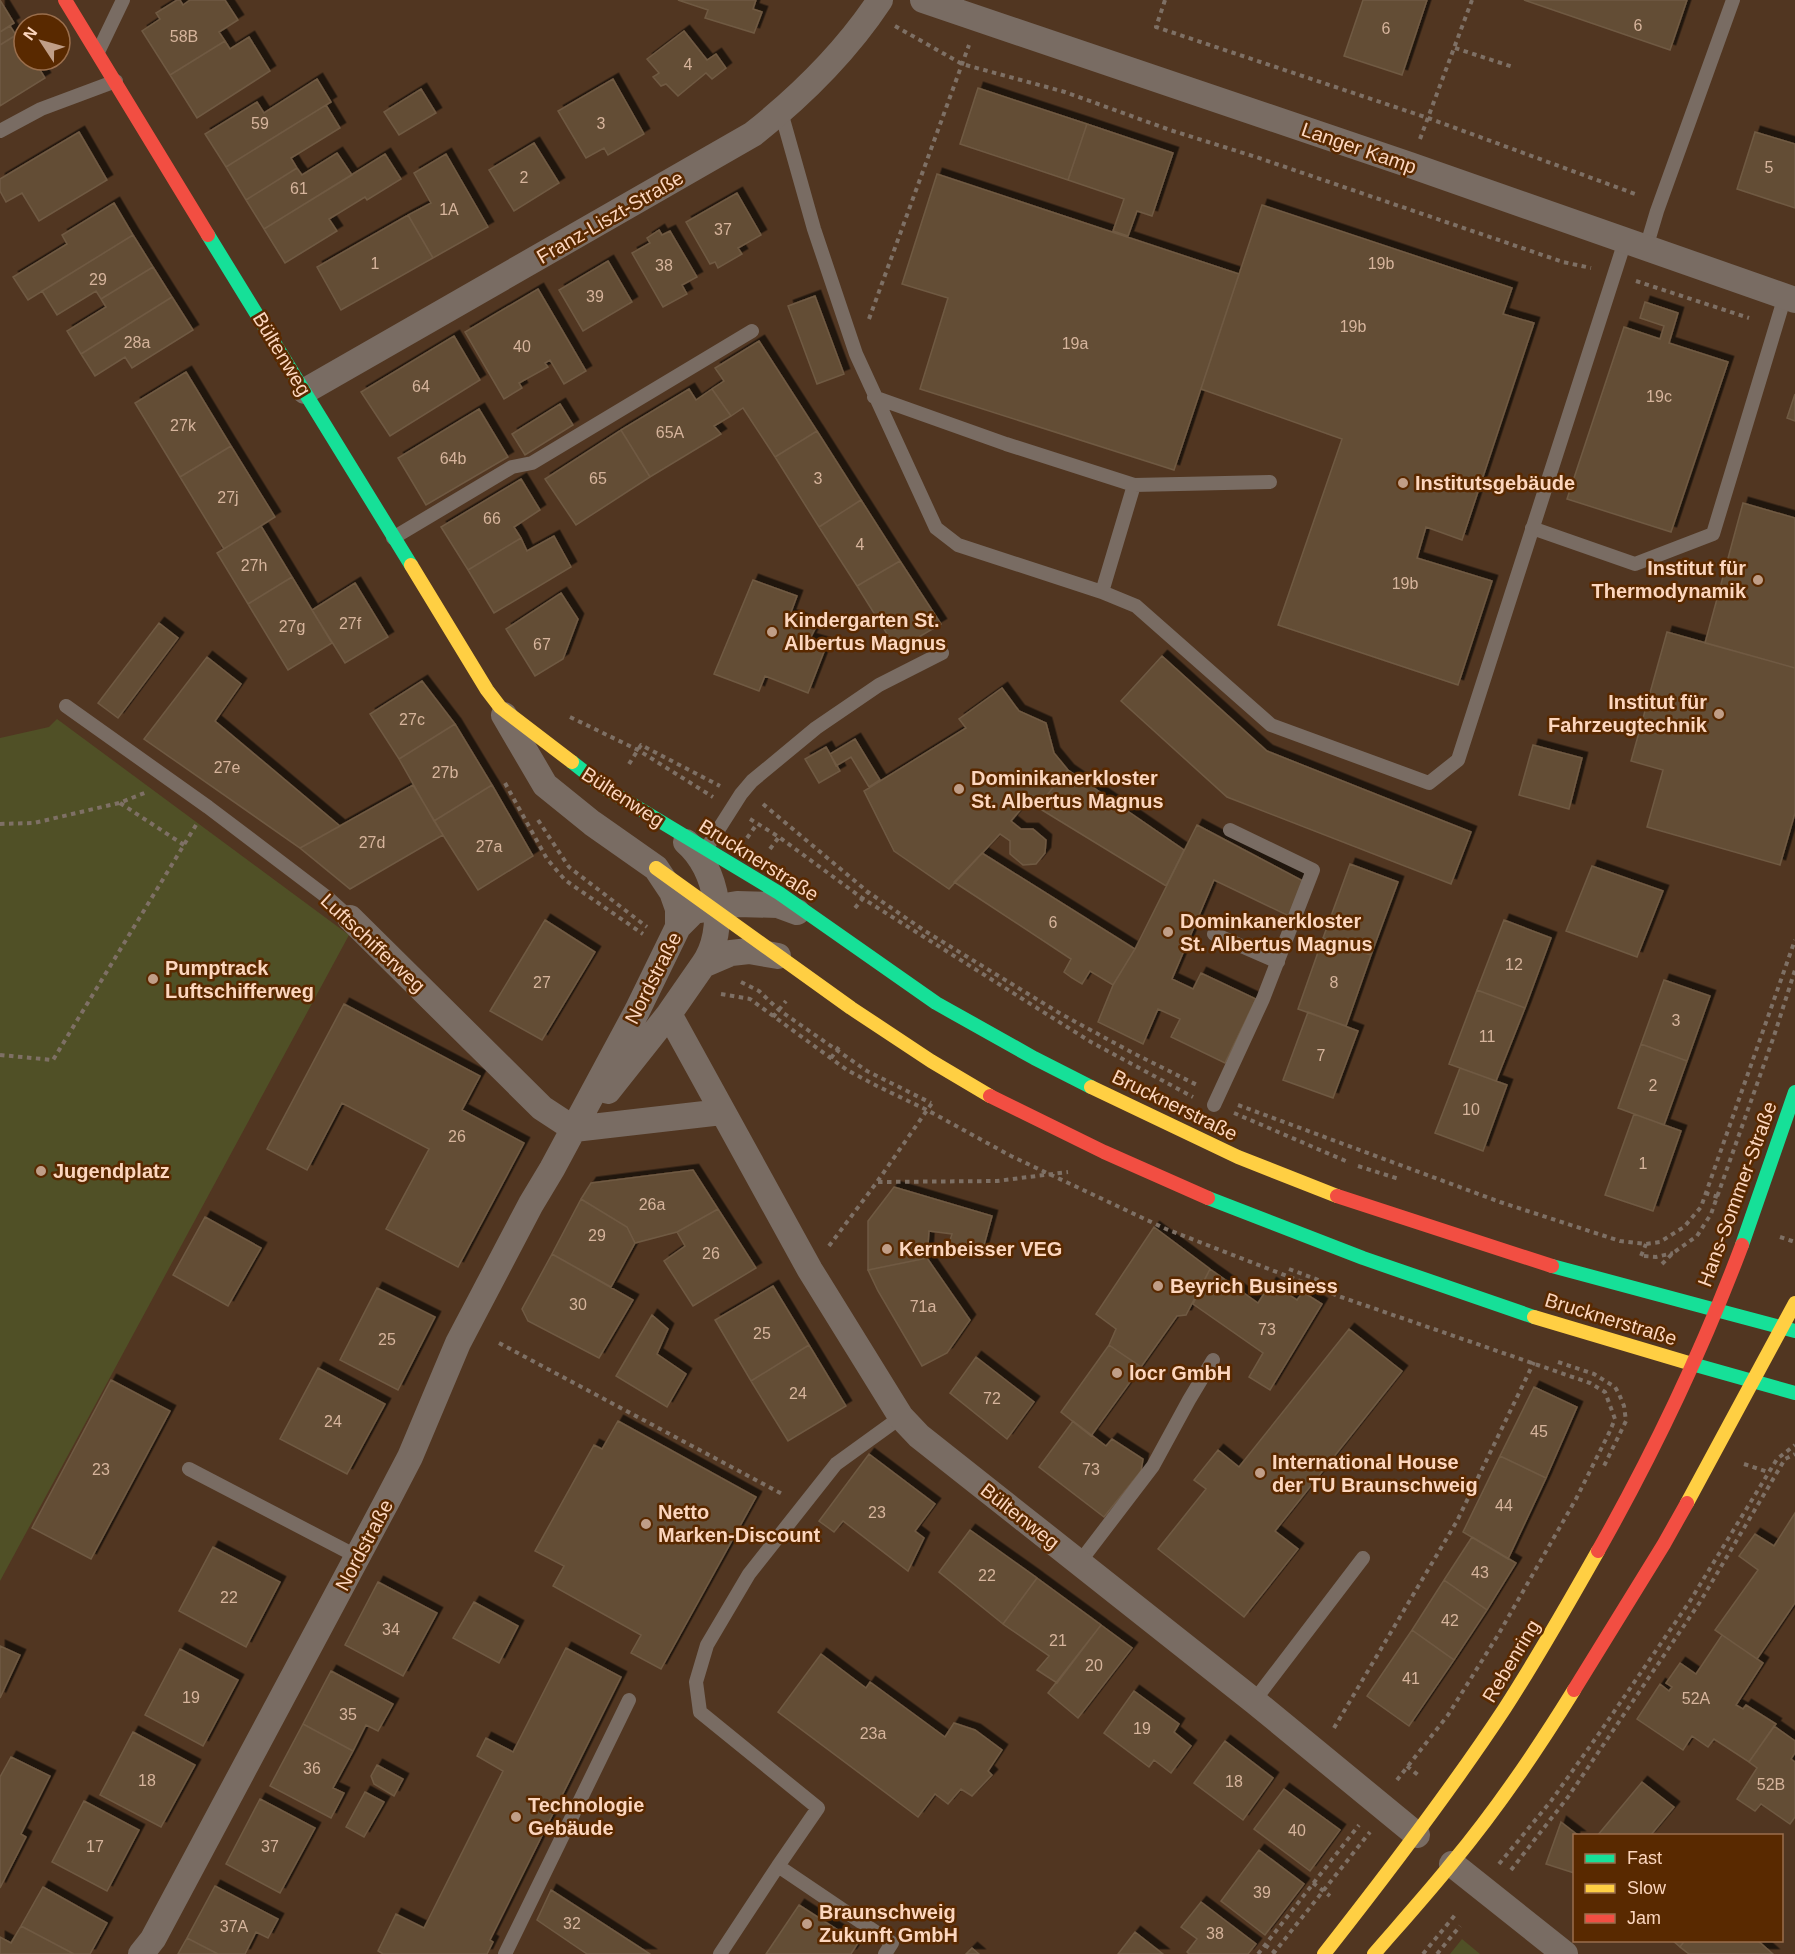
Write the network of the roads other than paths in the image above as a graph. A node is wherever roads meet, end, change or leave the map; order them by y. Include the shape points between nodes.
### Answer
1 (65, 0) edge
2 (123, 0) edge
3 (880, 0) edge
4 (923, 0) edge
5 (1734, 0) edge
6 (98, 51) junction
7 (116, 81) junction
8 (781, 112) junction
9 (0, 131) edge
10 (1635, 244) junction
11 (1790, 298) edge
12 (752, 331) dead end
13 (305, 391) junction
14 (874, 397) junction
15 (1270, 482) dead end
16 (1134, 485) junction
17 (1532, 528) junction
18 (393, 538) junction
19 (1102, 592) junction
20 (942, 653) dead end
21 (66, 706) dead end
22 (500, 707) junction
23 (668, 825) junction
24 (1230, 830) dead end
25 (706, 849) junction
26 (656, 868) junction
27 (715, 909) junction
28 (350, 918) joint
29 (817, 920) junction
30 (678, 927) junction
31 (1214, 934) dead end
32 (780, 957) junction
33 (1278, 962) junction
34 (703, 964) junction
35 (669, 1014) junction
36 (1795, 1092) edge
37 (1214, 1105) road end
38 (722, 1112) junction
39 (574, 1129) junction
40 (1795, 1303) edge
41 (1716, 1310) junction
42 (1789, 1329) edge
43 (1213, 1360) dead end
44 (1692, 1364) junction
45 (1754, 1382) junction
46 (1795, 1393) edge
47 (901, 1417) junction
48 (189, 1468) dead end
49 (358, 1557) junction
50 (1363, 1558) dead end
51 (1079, 1563) junction
52 (629, 1700) dead end
53 (1254, 1701) junction
54 (1417, 1836) junction
55 (1452, 1864) junction
56 (778, 1866) junction
57 (141, 1954) edge
58 (505, 1954) edge
59 (720, 1954) edge
60 (885, 1954) edge
61 (1324, 1954) edge
62 (1374, 1954) edge
63 (1565, 1954) edge

1 - 6 main road, Bültenweg
2 - 6 lane
3 - 8 street, Franz-Liszt-Straße via 833,63
4 - 10 street, Langer Kamp
5 - 10 lane via 1657,211
6 - 7 main road, Bültenweg
7 - 9 lane via 41,109
7 - 13 main road, Bültenweg
8 - 13 street, Franz-Liszt-Straße via 723,153
8 - 14 lane via 814,229
10 - 11 street, Langer Kamp
10 - 17 lane via 1615,273
11 - 17 lane via 1775,326 1713,534 1635,564
12 - 18 lane via 532,463 512,467
13 - 18 main road, Bültenweg
14 - 16 lane
14 - 19 lane via 936,528 958,544
15 - 16 lane
16 - 19 lane
17 - 19 lane via 1458,760 1429,783 1271,725 1136,606
18 - 22 main road, Bültenweg
20 - 25 lane via 879,685 816,728 752,781
21 - 28 lane, Luftschifferweg via 208,807
22 - 23 main road, Bültenweg via 605,788
22 - 26 street, Bültenweg via 546,785
23 - 25 main road, Brucknerstraße
23 - 27 street, Bültenweg via 692,847 707,871
24 - 33 lane via 1313,870
25 - 29 main road, Brucknerstraße
26 - 27 main road, Bültenweg
26 - 30 street, Bültenweg via 672,892 678,909
27 - 29 street, Nordstraße via 746,903 778,905
27 - 30 street, Nordstraße via 694,911
27 - 32 main road, Brucknerstraße
27 - 34 street, Bültenweg via 714,942
28 - 39 street, Luftschifferweg via 542,1108
29 - 41 main road, Brucknerstraße via 945,1008 1034,1058 1238,1157 1356,1203 1512,1254
30 - 39 street, Nordstraße
31 - 33 lane
32 - 34 street, Nordstraße via 749,951
32 - 44 main road, Brucknerstraße via 974,1087 1134,1167 1349,1253 1511,1309
33 - 37 lane
34 - 35 street, Nordstraße
35 - 38 street, Bültenweg
35 - 39 street, Nordstraße
36 - 41 main road, Hans-Sommer-Straße
38 - 39 street
38 - 47 street, Bültenweg via 810,1270
39 - 49 street, Nordstraße via 458,1343 410,1457
40 - 42 main road
41 - 42 main road, Brucknerstraße
41 - 44 main road, Hans-Sommer-Straße
42 - 45 main road
43 - 51 lane via 1153,1466
44 - 45 main road, Brucknerstraße
44 - 54 main road, Rebenring via 1654,1448 1535,1660
45 - 46 main road, Brucknerstraße
45 - 55 main road via 1664,1544 1582,1678 1523,1769
47 - 51 street, Bültenweg via 919,1436
47 - 56 lane via 836,1464 755,1567 735,1594 708,1645 696,1682 700,1712 818,1808
48 - 49 lane
49 - 57 street, Nordstraße via 153,1939
50 - 53 lane
51 - 53 street, Bültenweg
52 - 58 lane
53 - 54 street, Bültenweg
54 - 61 main road, Rebenring
55 - 62 main road
55 - 63 street
56 - 59 lane
56 - 60 lane via 892,1943

